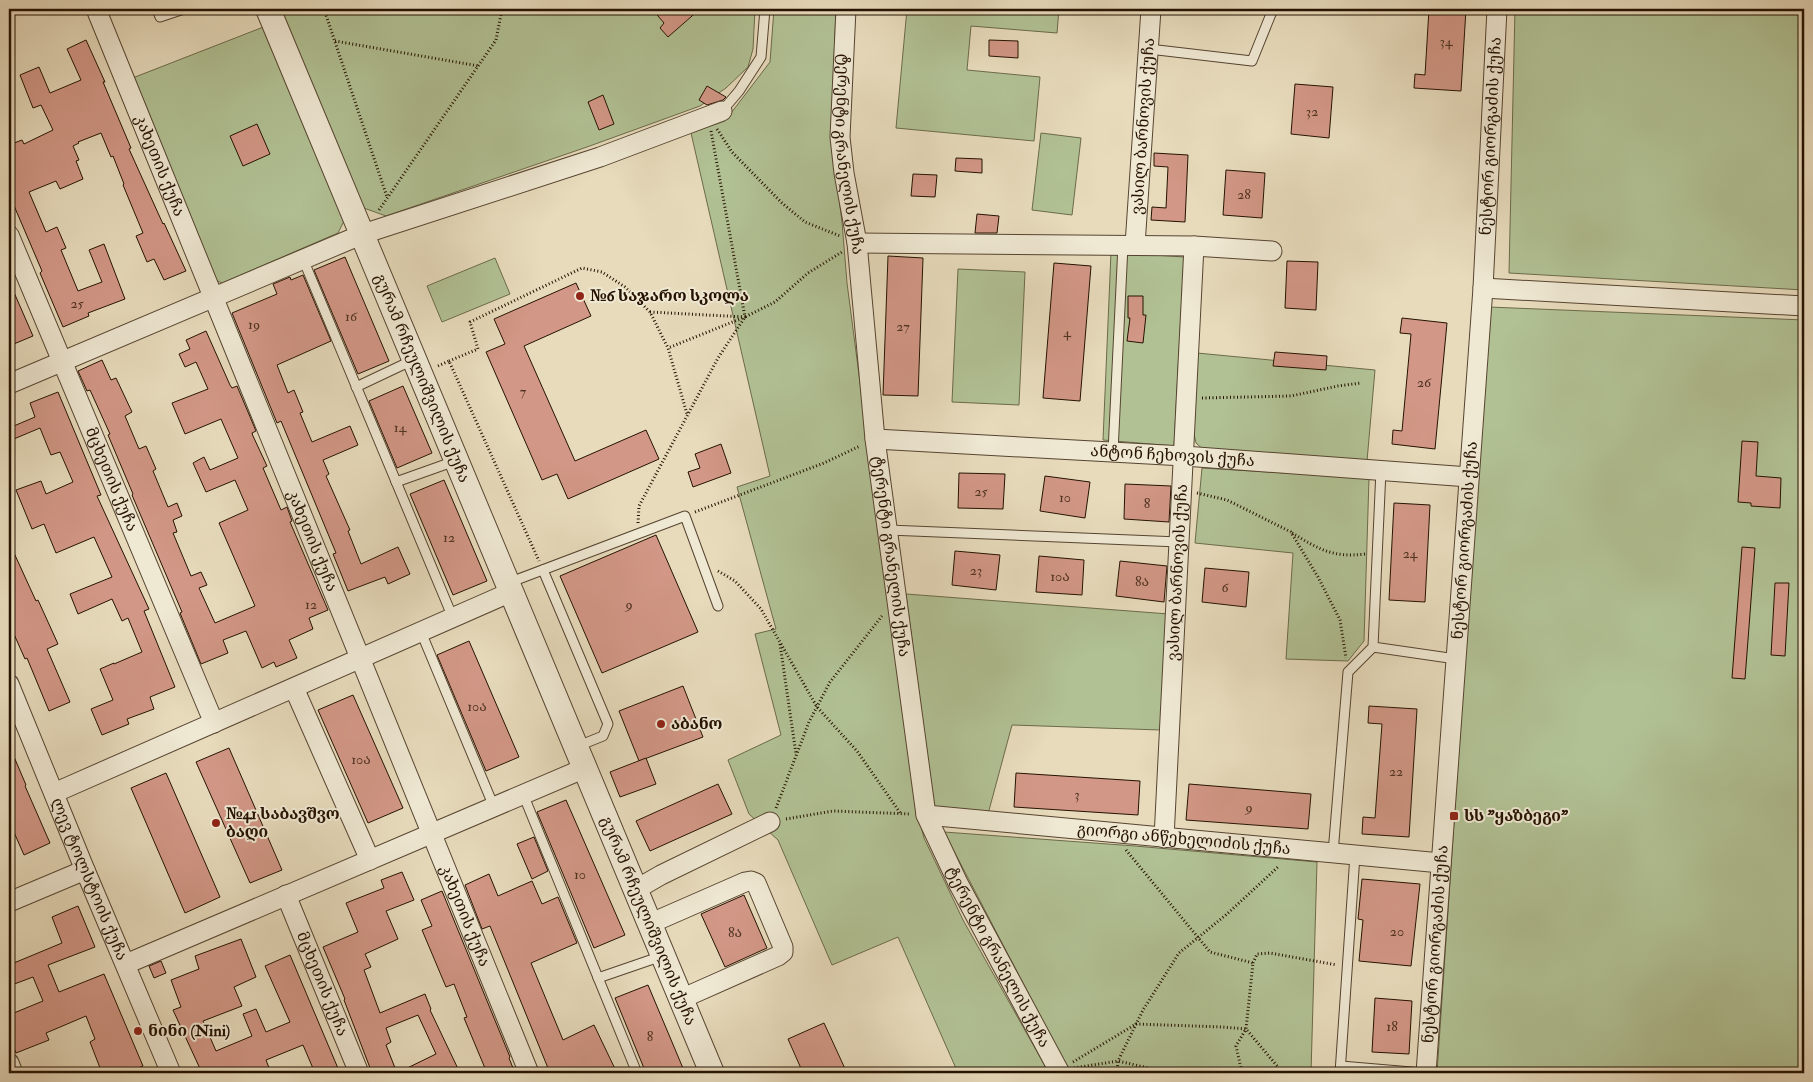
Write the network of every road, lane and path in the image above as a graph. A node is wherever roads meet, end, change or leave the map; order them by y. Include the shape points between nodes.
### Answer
1 (96, 9) edge
2 (157, 9) edge
3 (184, 9) edge
4 (268, 9) edge
5 (324, 9) edge
6 (502, 9) edge
7 (765, 9) edge
8 (846, 9) edge
9 (1151, 9) edge
10 (1273, 9) edge
11 (1497, 9) edge
12 (335, 40) junction
13 (1149, 49) junction
14 (478, 66) junction
15 (715, 114) junction
16 (363, 234) junction
17 (9, 235) edge
18 (857, 243) junction
19 (1129, 245) junction
20 (1194, 246) junction
21 (1272, 251) dead end
22 (303, 259) junction
23 (1483, 288) junction
24 (213, 296) junction
25 (1804, 306) edge
26 (650, 312) junction
27 (745, 317) junction
28 (668, 348) junction
29 (62, 361) junction
30 (449, 361) junction
31 (418, 366) junction
32 (1361, 383) dead end
33 (9, 384) edge
34 (356, 386) junction
35 (1186, 398) junction
36 (688, 414) junction
37 (875, 439) junction
38 (1113, 452) junction
39 (1184, 456) junction
40 (457, 460) junction
41 (1381, 470) junction
42 (1469, 476) junction
43 (396, 482) junction
44 (1182, 489) junction
45 (685, 516) junction
46 (888, 530) junction
47 (1291, 532) junction
48 (637, 534) junction
49 (1179, 542) junction
50 (1378, 553) junction
51 (701, 561) junction
52 (543, 570) junction
53 (509, 588) junction
54 (897, 597) junction
55 (718, 606) dead end
56 (453, 618) junction
57 (421, 632) junction
58 (779, 641) junction
59 (1373, 647) junction
60 (360, 658) junction
61 (1456, 659) junction
62 (1348, 672) junction
63 (9, 684) edge
64 (294, 688) junction
65 (817, 707) junction
66 (214, 723) junction
67 (796, 756) junction
68 (580, 757) junction
69 (54, 793) junction
70 (523, 794) junction
71 (494, 807) junction
72 (901, 814) junction
73 (926, 815) junction
74 (770, 822) junction
75 (431, 832) junction
76 (1112, 833) junction
77 (1164, 838) junction
78 (1296, 849) junction
79 (1333, 853) junction
80 (1355, 855) junction
81 (370, 860) junction
82 (1441, 863) junction
83 (85, 870) junction
84 (635, 890) junction
85 (286, 895) junction
86 (9, 902) edge
87 (654, 922) junction
88 (1198, 938) junction
89 (663, 956) junction
90 (1253, 962) junction
91 (126, 964) junction
92 (1347, 966) junction
93 (598, 978) junction
94 (686, 997) junction
95 (1136, 1024) junction
96 (1246, 1029) junction
97 (1118, 1061) junction
98 (9, 1063) edge
99 (1341, 1069) edge
100 (1060, 1072) edge
101 (13, 1073) edge
102 (171, 1073) edge
103 (359, 1073) edge
104 (528, 1073) edge
105 (637, 1073) edge
106 (712, 1073) edge
107 (1117, 1073) edge
108 (1170, 1073) edge
109 (1242, 1073) edge
110 (1283, 1073) edge
111 (1425, 1073) edge

1 - 24 street, კახეთის ქუჩა
2 - 3 lane via 160,17
4 - 16 street, გურამ რჩეულიშვილის ქუჩა
5 - 12 path
6 - 14 path via 496,40
7 - 15 lane via 760,57 739,91
8 - 18 street, ტერენტი გრანელის ქუჩა via 840,137
9 - 13 street, ვასილ ბარნოვის ქუჩა
10 - 13 lane via 1252,61
11 - 23 street, ნესტორ გიორგაძის ქუჩა
12 - 14 path
12 - 14 path via 387,198
13 - 19 street, ვასილ ბარნოვის ქუჩა
15 - 16 street via 600,157
15 - 18 path via 732,152 782,203 805,222
15 - 27 path
16 - 22 street
16 - 31 street, გურამ რჩეულიშვილის ქუჩა
17 - 29 street, მცხეთის ქუჩა
18 - 19 street
18 - 27 path via 808,273 775,302
18 - 37 street, ტერენტი გრანელის ქუჩა
19 - 20 street
19 - 38 lane, ვასილ ბარნოვის ქუჩა
20 - 21 street
20 - 35 street, ვასილ ბარნოვის ქუჩა
22 - 24 street
22 - 34 lane
23 - 25 street
23 - 42 street, ნესტორ გიორგაძის ქუჩა
24 - 29 street
24 - 60 street, კახეთის ქუჩა
26 - 27 path
26 - 28 path
26 - 30 path via 625,287 602,272 582,268 470,322 478,349
27 - 28 path
27 - 36 path via 718,358
28 - 36 path
29 - 33 street
29 - 66 street, მცხეთის ქუჩა
30 - 31 path
30 - 52 path
31 - 34 lane
31 - 40 street, გურამ რჩეულიშვილის ქუჩა
32 - 35 path via 1291,396
34 - 43 lane
35 - 39 street, ვასილ ბარნოვის ქუჩა
36 - 48 path via 639,506
37 - 38 street, ანტონ ჩეხოვის ქუჩა
37 - 45 path via 824,463
37 - 46 street, ტერენტი გრანელის ქუჩა
38 - 39 street, ანტონ ჩეხოვის ქუჩა
39 - 41 street, ანტონ ჩეხოვის ქუჩა
39 - 44 street, ვასილ ბარნოვის ქუჩა
40 - 43 lane
40 - 53 street, გურამ რჩეულიშვილის ქუჩა
41 - 42 street, ანტონ ჩეხოვის ქუჩა
41 - 50 lane
42 - 61 street, ნესტორ გიორგაძის ქუჩა
43 - 56 lane
44 - 47 path via 1227,500
44 - 49 street, ვასილ ბარნოვის ქუჩა
45 - 48 lane
45 - 51 lane
46 - 49 lane
46 - 54 street, ტერენტი გრანელის ქუჩა
47 - 50 path via 1324,551 1347,556
47 - 62 path via 1340,620
48 - 52 lane
49 - 77 street, ვასილ ბარნოვის ქუჩა
50 - 59 lane
51 - 55 lane
51 - 58 path via 735,581 761,609
52 - 53 lane
52 - 68 lane via 608,724 604,736
53 - 56 street
53 - 68 street, გურამ რჩეულიშვილის ქუჩა
54 - 65 path via 830,682
54 - 73 street, ტერენტი გრანელის ქუჩა
56 - 57 street
57 - 60 street
57 - 71 lane
58 - 65 path
58 - 67 path
59 - 61 lane
59 - 62 lane
60 - 64 street
60 - 75 street, კახეთის ქუჩა
61 - 82 street, ნესტორ გიორგაძის ქუჩა
62 - 79 lane
63 - 69 street, ლევ ტოლსტოის ქუჩა
64 - 66 street
64 - 81 street
65 - 67 path
65 - 72 path via 857,751
66 - 69 street
67 - 74 path
68 - 70 street
68 - 84 street, გურამ რჩეულიშვილის ქუჩა
69 - 83 street, ლევ ტოლსტოის ქუჩა
70 - 71 street
70 - 93 lane
71 - 75 street
72 - 73 path
72 - 74 path via 834,811
73 - 76 street, გიორგი ანწეხელიძის ქუჩა
73 - 100 street, ტერენტი გრანელის ქუჩა via 958,883
74 - 84 street
75 - 81 street
75 - 104 street, კახეთის ქუჩა
76 - 77 street, გიორგი ანწეხელიძის ქუჩა
76 - 88 path
77 - 78 street, გიორგი ანწეხელიძის ქუჩა
78 - 79 street, გიორგი ანწეხელიძის ქუჩა
78 - 88 path
79 - 80 street, გიორგი ანწეხელიძის ქუჩა
80 - 82 street, გიორგი ანწეხელიძის ქუჩა
80 - 92 lane
81 - 85 street
82 - 111 street, ნესტორ გიორგაძის ქუჩა
83 - 86 street
83 - 91 street, ლევ ტოლსტოის ქუჩა
84 - 87 street, გურამ რჩეულიშვილის ქუჩა
85 - 91 street
85 - 103 street, მცხეთის ქუჩა
87 - 89 street, გურამ რჩეულიშვილის ქუჩა
87 - 94 street
87 - 94 street via 745,882 756,883 783,952
88 - 90 path via 1210,952
88 - 95 path via 1179,953
89 - 93 lane
89 - 94 street, გურამ რჩეულიშვილის ქუჩა
90 - 92 path via 1257,954 1270,953
90 - 96 path
91 - 102 street, ლევ ტოლსტოის ქუჩა
92 - 99 lane
93 - 105 lane
94 - 106 street, გურამ რჩეულიშვილის ქუჩა
95 - 96 path
95 - 97 path
95 - 100 path
96 - 109 path via 1236,1046
96 - 110 path
97 - 100 path
97 - 107 path
97 - 108 path
98 - 101 street
99 - 111 lane

